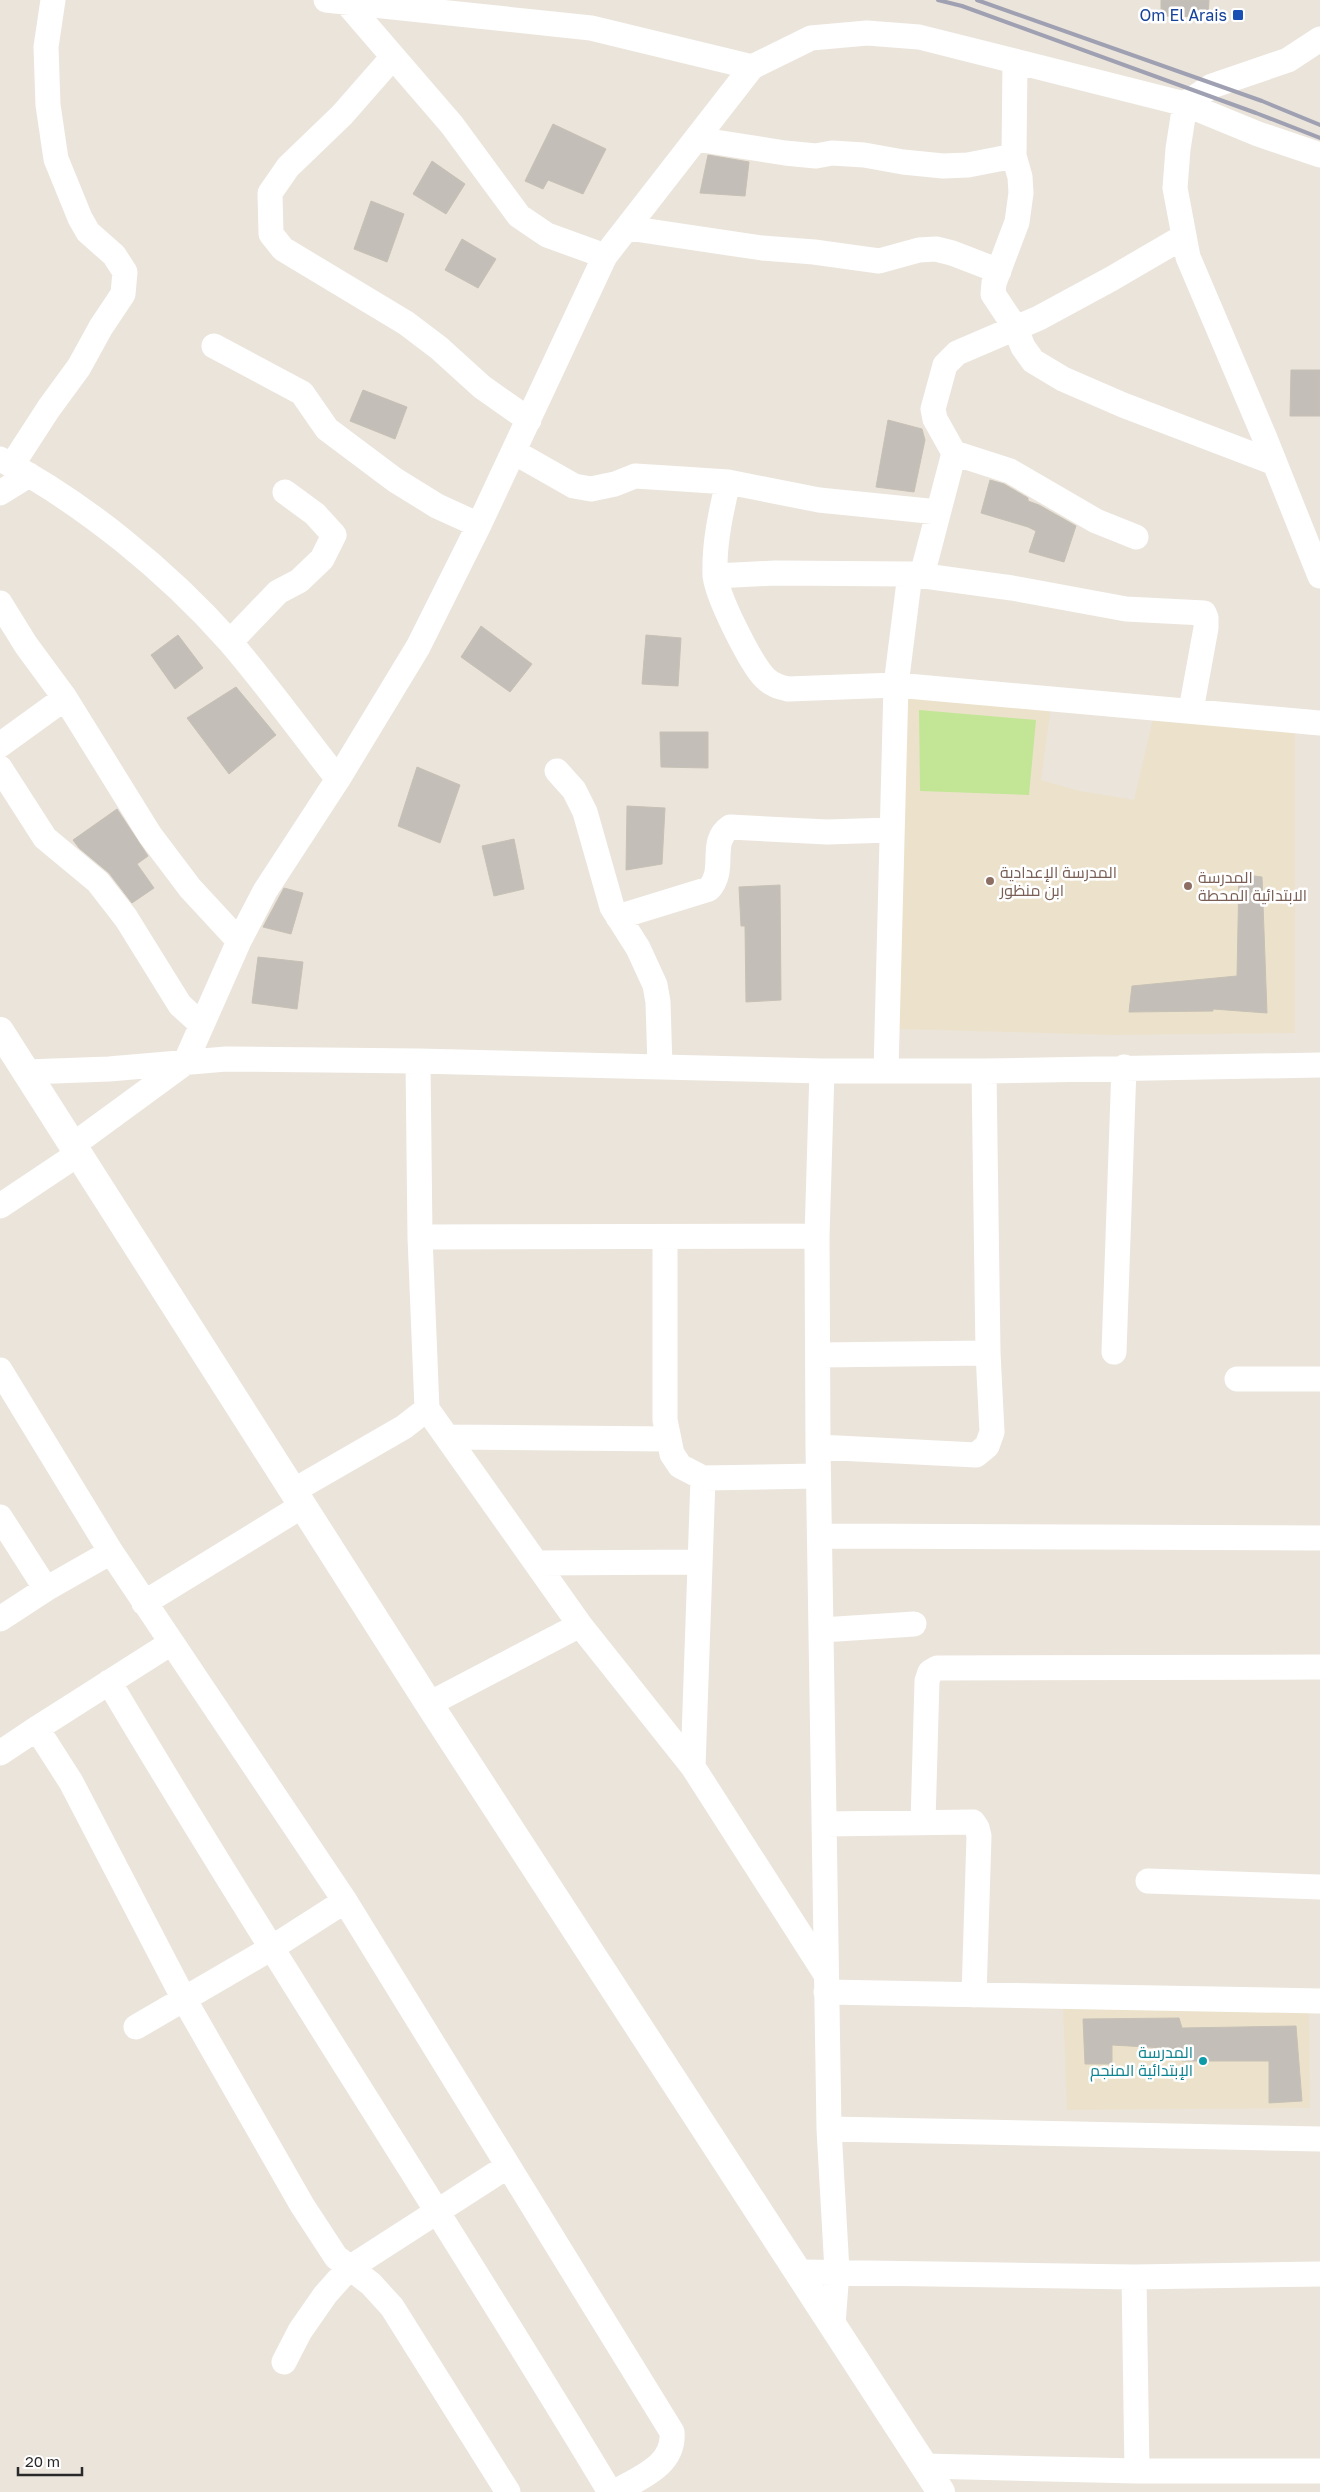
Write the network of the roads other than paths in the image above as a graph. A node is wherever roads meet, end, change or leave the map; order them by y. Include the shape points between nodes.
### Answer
1 (53, 0) edge
2 (336, 1) edge
3 (1320, 39) edge
4 (392, 58) junction
5 (1015, 61) junction
6 (752, 67) junction
7 (1186, 104) junction
8 (696, 139) junction
9 (1320, 155) edge
10 (1014, 156) junction
11 (628, 228) junction
12 (1183, 237) junction
13 (605, 256) junction
14 (999, 271) junction
15 (1015, 327) junction
16 (214, 346) dead end
17 (529, 420) junction
18 (514, 452) junction
19 (954, 453) junction
20 (1275, 463) junction
21 (14, 467) edge
22 (728, 482) junction
23 (285, 492) dead end
24 (0, 493) edge
25 (938, 512) junction
26 (479, 526) junction
27 (1136, 537) dead end
28 (916, 574) junction
29 (715, 576) junction
30 (1320, 576) edge
31 (0, 603) edge
32 (230, 642) junction
33 (896, 685) junction
34 (65, 698) junction
35 (1191, 710) junction
36 (1320, 723) edge
37 (0, 745) edge
38 (0, 768) edge
39 (557, 771) dead end
40 (338, 779) junction
41 (891, 830) junction
42 (618, 917) junction
43 (239, 941) junction
44 (202, 1025) junction
45 (0, 1031) edge
46 (418, 1061) junction
47 (185, 1063) junction
48 (1320, 1065) edge
49 (660, 1067) junction
50 (1124, 1067) junction
51 (822, 1071) junction
52 (886, 1071) junction
53 (984, 1071) junction
54 (26, 1072) junction
55 (75, 1150) junction
56 (0, 1206) edge
57 (817, 1236) junction
58 (420, 1237) junction
59 (665, 1237) junction
60 (1114, 1352) dead end
61 (988, 1353) junction
62 (819, 1355) junction
63 (0, 1370) edge
64 (1237, 1379) dead end
65 (1320, 1379) edge
66 (427, 1409) junction
67 (446, 1437) junction
68 (668, 1439) junction
69 (818, 1447) junction
70 (818, 1476) junction
71 (703, 1478) junction
72 (298, 1498) junction
73 (0, 1517) edge
74 (820, 1536) junction
75 (1320, 1538) edge
76 (111, 1552) junction
77 (700, 1562) junction
78 (536, 1563) junction
79 (46, 1589) junction
80 (144, 1603) junction
81 (0, 1619) edge
82 (914, 1624) dead end
83 (580, 1625) junction
84 (822, 1630) junction
85 (171, 1643) junction
86 (1320, 1667) edge
87 (109, 1682) junction
88 (429, 1704) junction
89 (39, 1727) junction
90 (0, 1753) edge
91 (692, 1767) junction
92 (923, 1822) junction
93 (824, 1824) junction
94 (1148, 1881) dead end
95 (1320, 1887) edge
96 (345, 1901) junction
97 (270, 1949) junction
98 (826, 1983) junction
99 (974, 1995) junction
100 (184, 1998) junction
101 (1320, 2001) edge
102 (136, 2027) dead end
103 (829, 2128) junction
104 (1320, 2139) edge
105 (508, 2166) junction
106 (438, 2210) junction
107 (348, 2268) junction
108 (800, 2272) junction
109 (837, 2272) junction
110 (1320, 2274) edge
111 (1134, 2277) junction
112 (832, 2324) junction
113 (284, 2362) dead end
114 (924, 2466) junction
115 (1320, 2470) edge
116 (1137, 2471) junction
117 (508, 2492) edge
118 (610, 2492) edge
119 (615, 2492) edge
120 (941, 2492) edge

1 - 21 street via 46,47 48,105 56,159 88,232 114,255 125,272 123,294
2 - 4 street
2 - 6 street via 591,28
3 - 7 street via 1288,60 1212,86
4 - 13 street via 452,125 519,216 547,235
4 - 17 street via 342,115 288,167 270,193 272,234 283,249 406,323 482,387
5 - 6 street via 919,37 867,33 811,38
5 - 7 street
5 - 10 street
6 - 8 street
7 - 9 street
7 - 12 street via 1175,188
8 - 10 street via 785,153 864,155 943,166
8 - 11 street
10 - 14 street via 1020,178 1017,222
11 - 13 street
11 - 14 street via 879,261 919,250 936,249
12 - 15 street via 1039,318
12 - 20 street via 1188,257
13 - 17 street
14 - 15 street via 993,294
15 - 19 street via 957,353 945,365 933,409 934,419
15 - 20 street via 1033,361 1063,379
16 - 26 street via 302,393 327,429 395,480 437,506
17 - 18 street
18 - 22 street via 574,486 591,489 635,476
18 - 26 street
19 - 25 street
19 - 27 street via 1010,471 1096,521
20 - 30 street
21 - 24 street
21 - 32 street via 56,490 125,542
22 - 25 street via 818,500
22 - 29 street via 717,538
23 - 32 street via 315,514 334,535 322,559 299,581 278,592
25 - 28 street
26 - 40 street via 418,647
28 - 29 street
28 - 33 street
28 - 35 street via 1126,609 1204,613 1206,628
29 - 33 street via 728,613 763,677 774,686 788,689
31 - 34 street
32 - 40 street
33 - 35 street
33 - 41 street
34 - 37 street
34 - 43 street via 150,834 190,888
35 - 36 street
38 - 44 street via 45,838 98,882 126,918 180,1005
39 - 42 street via 574,790 585,812 605,886
40 - 43 street via 266,891
41 - 42 street via 827,832 730,827 720,839 716,881 709,889
41 - 52 street
42 - 49 street via 638,948 655,984
43 - 44 street
44 - 47 street
45 - 54 main road
46 - 47 street via 226,1059
46 - 49 street
46 - 58 street
47 - 54 street
47 - 55 street
48 - 50 street
49 - 51 street
50 - 53 street
50 - 60 street
51 - 52 street
51 - 57 street
52 - 53 street
53 - 61 street
54 - 55 main road
55 - 56 street
55 - 72 main road
57 - 59 street
57 - 62 street
58 - 59 street
58 - 66 street
59 - 68 street via 665,1420
61 - 62 street
61 - 69 street via 992,1432 987,1446 976,1456
62 - 69 street
63 - 76 street
64 - 65 street
66 - 67 street
66 - 72 street
67 - 68 street
67 - 78 street
68 - 71 street via 680,1466
69 - 70 street
70 - 71 street
70 - 74 street
71 - 77 street
72 - 80 street
72 - 88 main road
73 - 79 street
74 - 75 street
74 - 84 street
76 - 79 street
76 - 80 street
77 - 78 street
77 - 91 street
78 - 83 street
79 - 81 street
80 - 85 street
82 - 84 street
83 - 88 street
83 - 91 street
84 - 93 street
85 - 87 street
85 - 96 street
86 - 92 street via 937,1668 930,1672 927,1681
87 - 89 street
87 - 97 street
88 - 108 main road
89 - 90 street
89 - 100 street via 99,1833
91 - 98 street
92 - 93 street
92 - 99 street via 968,1821 978,1828
93 - 98 street
94 - 95 street
96 - 97 street
96 - 105 street
97 - 100 street
97 - 106 street
98 - 99 street
98 - 103 street
99 - 101 street
100 - 102 street
100 - 107 street via 302,2205 336,2257
103 - 104 street
103 - 109 street
105 - 106 street
105 - 119 street via 672,2432 673,2445 667,2458
106 - 107 street
106 - 118 street
107 - 113 street via 300,2331
107 - 117 street via 371,2284 392,2307
108 - 109 street
108 - 112 main road
109 - 111 street
109 - 112 street
110 - 111 street
111 - 116 street
112 - 114 main road
114 - 116 street
114 - 120 main road
115 - 116 street

